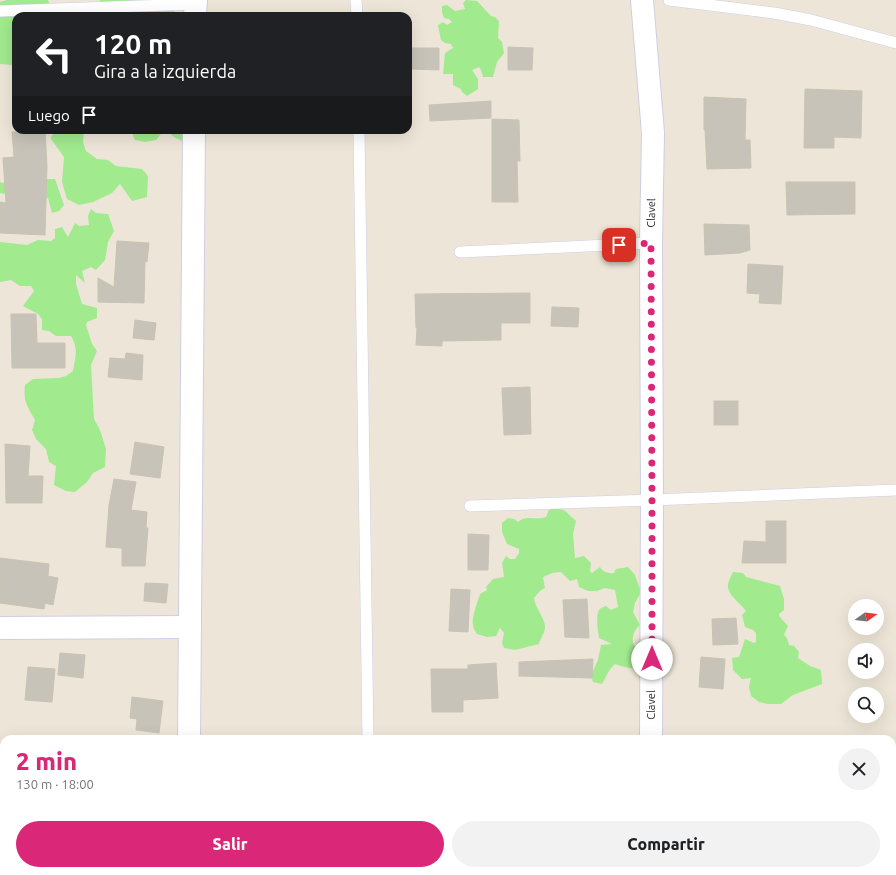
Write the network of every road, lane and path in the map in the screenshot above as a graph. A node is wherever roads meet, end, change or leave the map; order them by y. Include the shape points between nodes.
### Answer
1 (356, 0) edge
2 (642, 0) edge
3 (669, 0) edge
4 (195, 7) edge
5 (0, 11) edge
6 (357, 12) edge
7 (896, 43) edge
8 (194, 134) edge
9 (358, 134) edge
10 (651, 243) junction
11 (460, 252) dead end
12 (896, 490) edge
13 (652, 500) junction
14 (470, 506) dead end
15 (190, 627) junction
16 (0, 628) edge
17 (189, 735) edge
18 (368, 735) edge
19 (651, 735) edge

1 - 6 lane
2 - 10 street, Clavel via 653,133
3 - 7 lane via 811,20
4 - 5 lane
8 - 15 street
9 - 18 lane
10 - 11 lane
10 - 13 street, Clavel
12 - 13 lane
13 - 14 lane
13 - 19 street, Clavel
15 - 16 street
15 - 17 street

